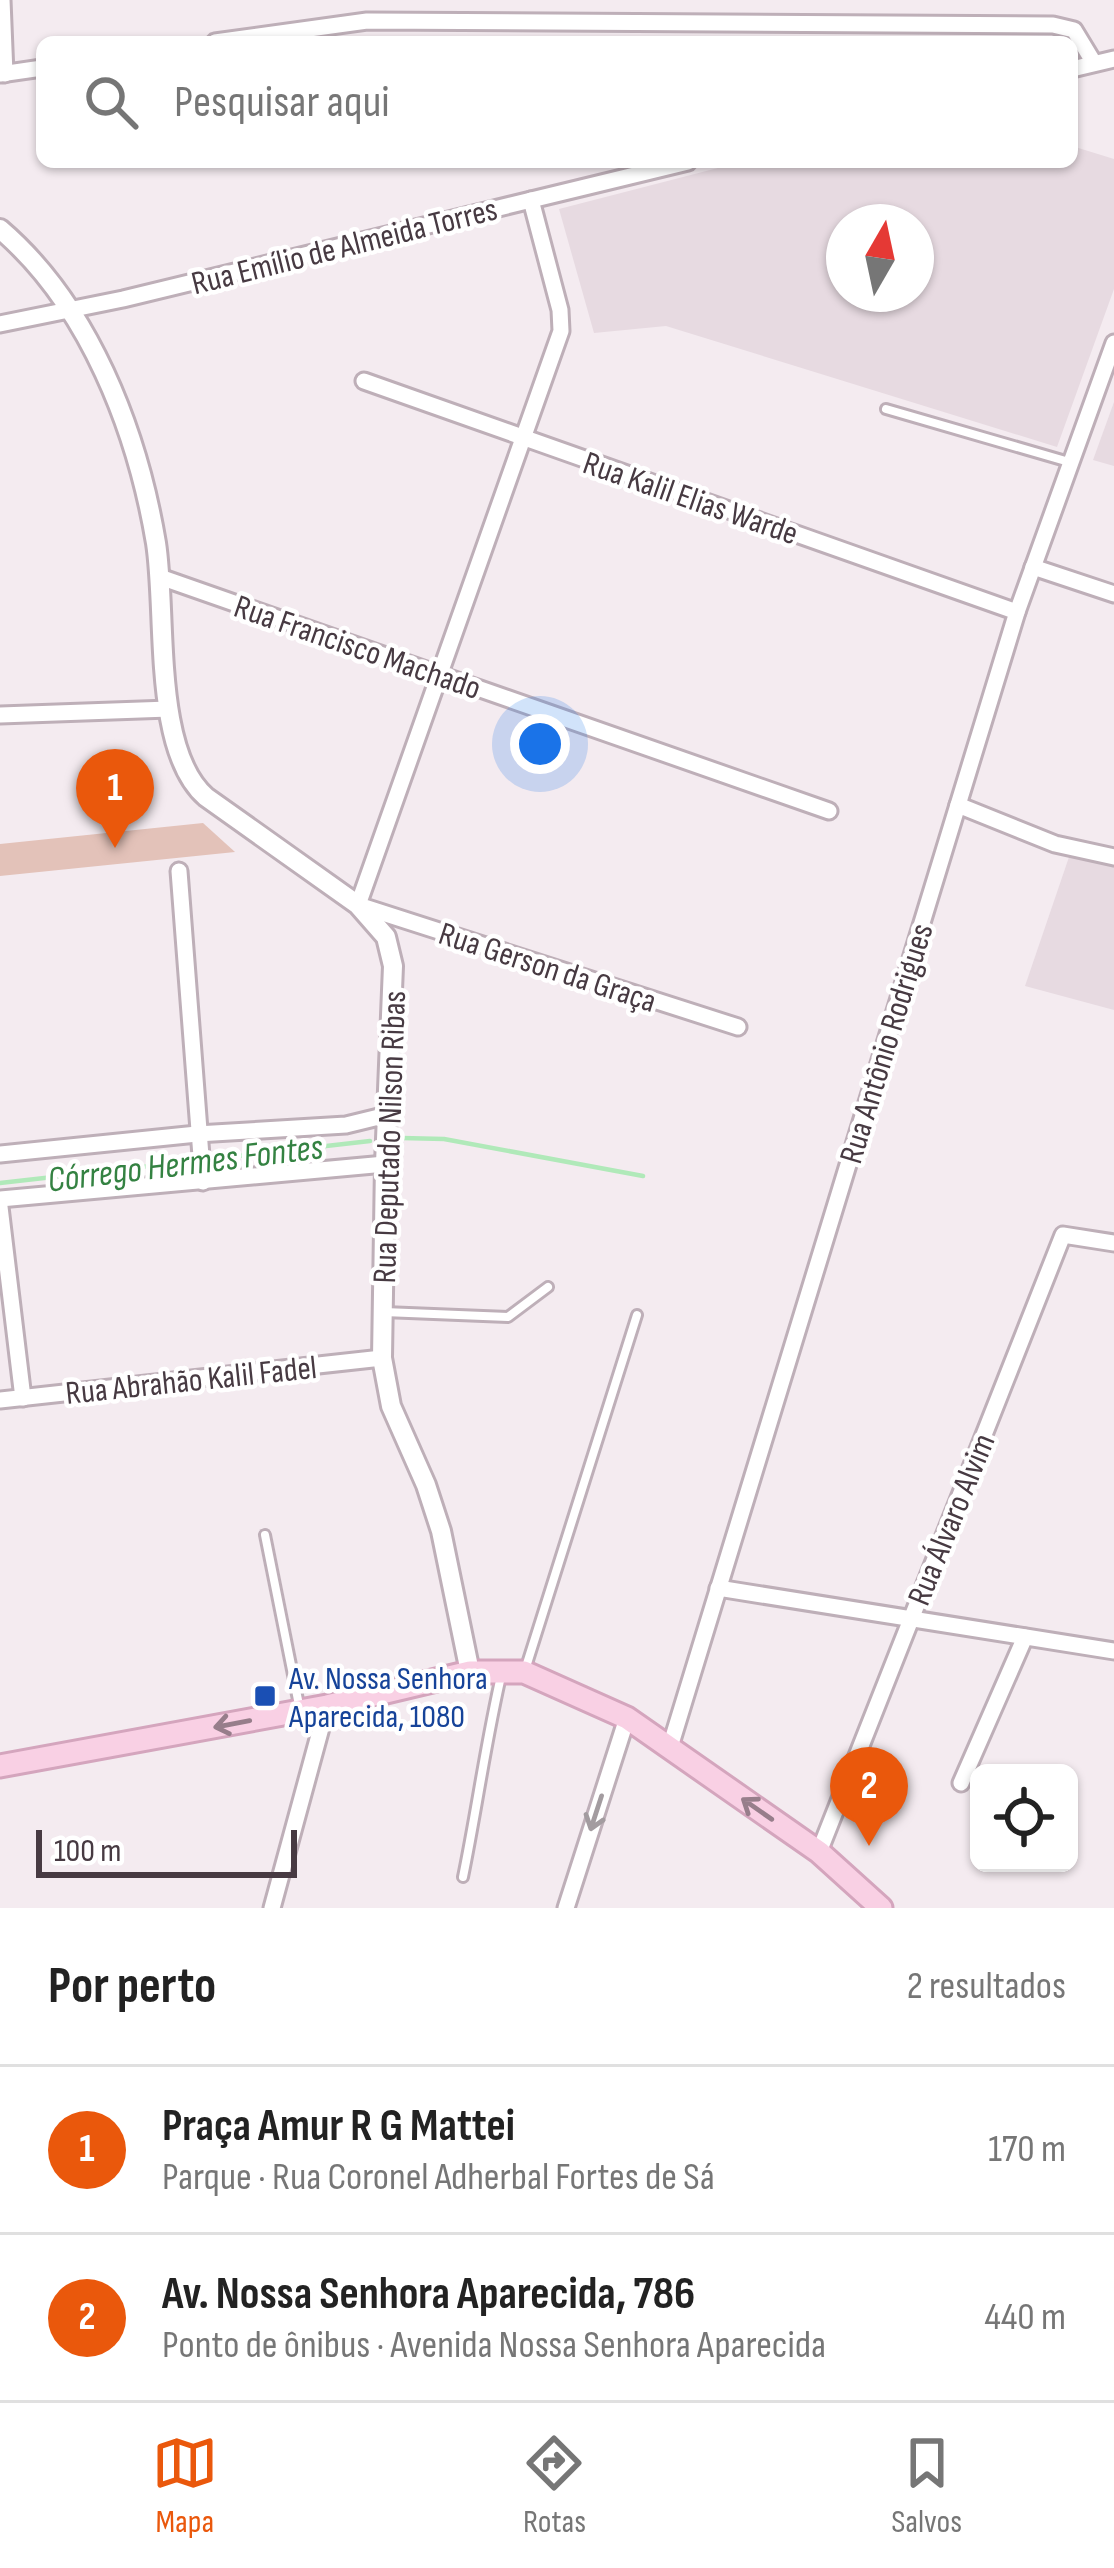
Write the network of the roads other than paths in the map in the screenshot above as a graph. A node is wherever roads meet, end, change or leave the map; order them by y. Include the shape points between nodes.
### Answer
1 (2, 0) edge
2 (254, 36) edge
3 (1114, 58) edge
4 (1094, 63) junction
5 (1078, 67) edge
6 (36, 69) edge
7 (3, 74) edge
8 (663, 168) edge
9 (531, 200) junction
10 (0, 229) edge
11 (69, 308) junction
12 (0, 324) edge
13 (1114, 343) edge
14 (364, 381) dead end
15 (886, 410) dead end
16 (524, 438) junction
17 (1071, 463) junction
18 (1033, 567) junction
19 (160, 577) junction
20 (1114, 594) edge
21 (1017, 612) junction
22 (440, 675) junction
23 (170, 709) junction
24 (0, 715) edge
25 (958, 805) junction
26 (829, 811) dead end
27 (1114, 857) edge
28 (179, 871) dead end
29 (358, 905) junction
30 (738, 1027) dead end
31 (387, 1115) junction
32 (197, 1134) junction
33 (0, 1154) edge
34 (385, 1164) junction
35 (203, 1182) junction
36 (0, 1203) edge
37 (1114, 1243) edge
38 (548, 1287) dead end
39 (382, 1312) junction
40 (637, 1315) dead end
41 (382, 1358) junction
42 (22, 1398) junction
43 (0, 1400) edge
44 (265, 1535) dead end
45 (718, 1588) junction
46 (911, 1619) junction
47 (1025, 1637) junction
48 (1114, 1651) edge
49 (513, 1671) junction
50 (470, 1672) junction
51 (327, 1706) junction
52 (300, 1711) junction
53 (627, 1718) junction
54 (670, 1747) junction
55 (0, 1766) edge
56 (961, 1783) dead end
57 (819, 1852) junction
58 (464, 1877) dead end
59 (272, 1908) edge
60 (566, 1908) edge
61 (881, 1908) edge

1 - 7 street
2 - 4 street via 396,20 1053,25 1074,29
3 - 4 street
4 - 5 street
6 - 7 street
8 - 9 street, Rua Emílio de Almeida Torres
9 - 11 street, Rua Emílio de Almeida Torres
9 - 16 street via 562,321
10 - 11 street, Rua Deputado Nilson Ribas
11 - 12 street, Rua Emílio de Almeida Torres
11 - 19 street, Rua Deputado Nilson Ribas via 136,458
13 - 17 street, Rua Antônio Rodrigues
14 - 16 street, Rua Kalil Elias Warde
15 - 17 lane
16 - 21 street, Rua Kalil Elias Warde
16 - 22 street
17 - 18 street, Rua Antônio Rodrigues
18 - 20 street
18 - 21 street, Rua Antônio Rodrigues
19 - 22 street, Rua Francisco Machado
19 - 23 street, Rua Deputado Nilson Ribas
21 - 25 street, Rua Antônio Rodrigues
22 - 26 street, Rua Francisco Machado
22 - 29 street
23 - 24 street
23 - 29 street, Rua Deputado Nilson Ribas via 191,784
25 - 27 street via 1055,844
25 - 45 street, Rua Antônio Rodrigues
28 - 32 street
29 - 30 street, Rua Gerson da Graça
29 - 31 street, Rua Deputado Nilson Ribas via 386,938 393,965
31 - 32 street
31 - 34 street, Rua Deputado Nilson Ribas
32 - 33 street
32 - 35 street
34 - 35 street
34 - 39 street, Rua Deputado Nilson Ribas
35 - 36 street
36 - 42 street
37 - 46 street, Rua Álvaro Alvim via 1063,1235
38 - 39 lane via 508,1317
39 - 41 street, Rua Deputado Nilson Ribas
40 - 49 lane
41 - 42 street, Rua Abrahão Kalil Fadel
41 - 50 street, Rua Deputado Nilson Ribas via 391,1406 441,1531
42 - 43 street, Rua Abrahão Kalil Fadel
44 - 52 lane
45 - 46 street
45 - 54 street, Rua Antônio Rodrigues
46 - 47 street
46 - 57 street, Rua Álvaro Alvim
47 - 48 street
47 - 56 street
49 - 50 main road
49 - 53 main road
49 - 58 lane via 488,1729
50 - 51 main road
51 - 52 main road
51 - 59 street
52 -> 55 main road
53 - 54 main road
53 -> 60 street
57 -> 54 main road
57 - 61 main road

